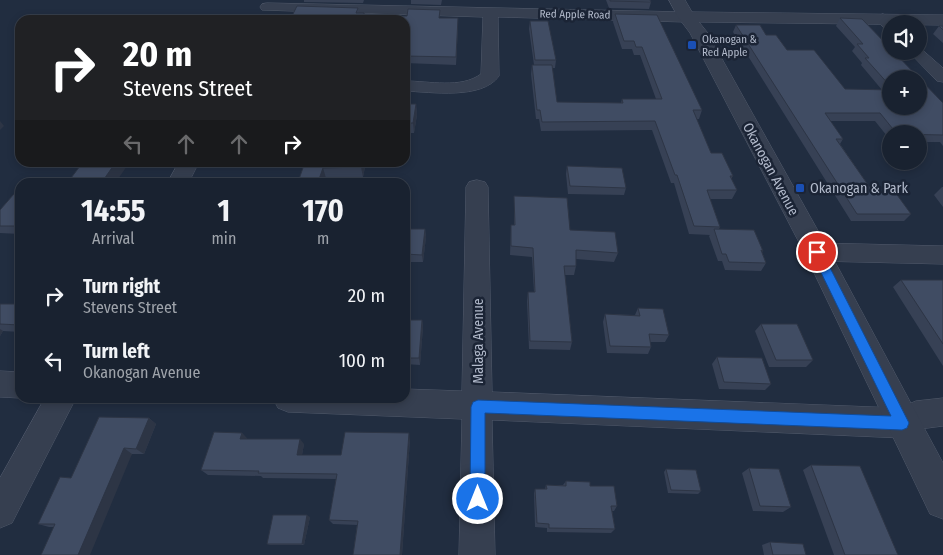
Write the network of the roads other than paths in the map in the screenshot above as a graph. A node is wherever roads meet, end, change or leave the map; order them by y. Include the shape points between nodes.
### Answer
1 (269, 3) edge
2 (471, 6) edge
3 (682, 8) edge
4 (491, 12) junction
5 (262, 15) edge
6 (943, 20) edge
7 (927, 21) edge
8 (882, 23) edge
9 (925, 60) edge
10 (943, 77) edge
11 (410, 86) edge
12 (477, 187) dead end
13 (817, 252) junction
14 (943, 255) edge
15 (0, 384) edge
16 (15, 385) edge
17 (58, 403) edge
18 (394, 403) edge
19 (478, 407) junction
20 (943, 412) edge
21 (902, 423) junction
22 (943, 501) edge
23 (0, 511) edge
24 (477, 555) edge

1 - 2 street, Red Apple Road
1 - 5 street
2 - 4 street, Red Apple Road
3 - 4 street, Red Apple Road
3 - 8 street, Red Apple Road
3 - 13 street, Okanogan Avenue
4 - 11 street via 490,76 484,82 471,86
6 - 7 street, Red Apple Road
9 - 10 street
12 - 19 street, Malaga Avenue
13 - 14 street
13 - 21 street, Okanogan Avenue
15 - 16 street
17 - 23 street
18 - 19 street
19 - 21 street
19 - 24 street, Malaga Avenue
20 - 21 street via 916,415
21 - 22 street, Okanogan Avenue

